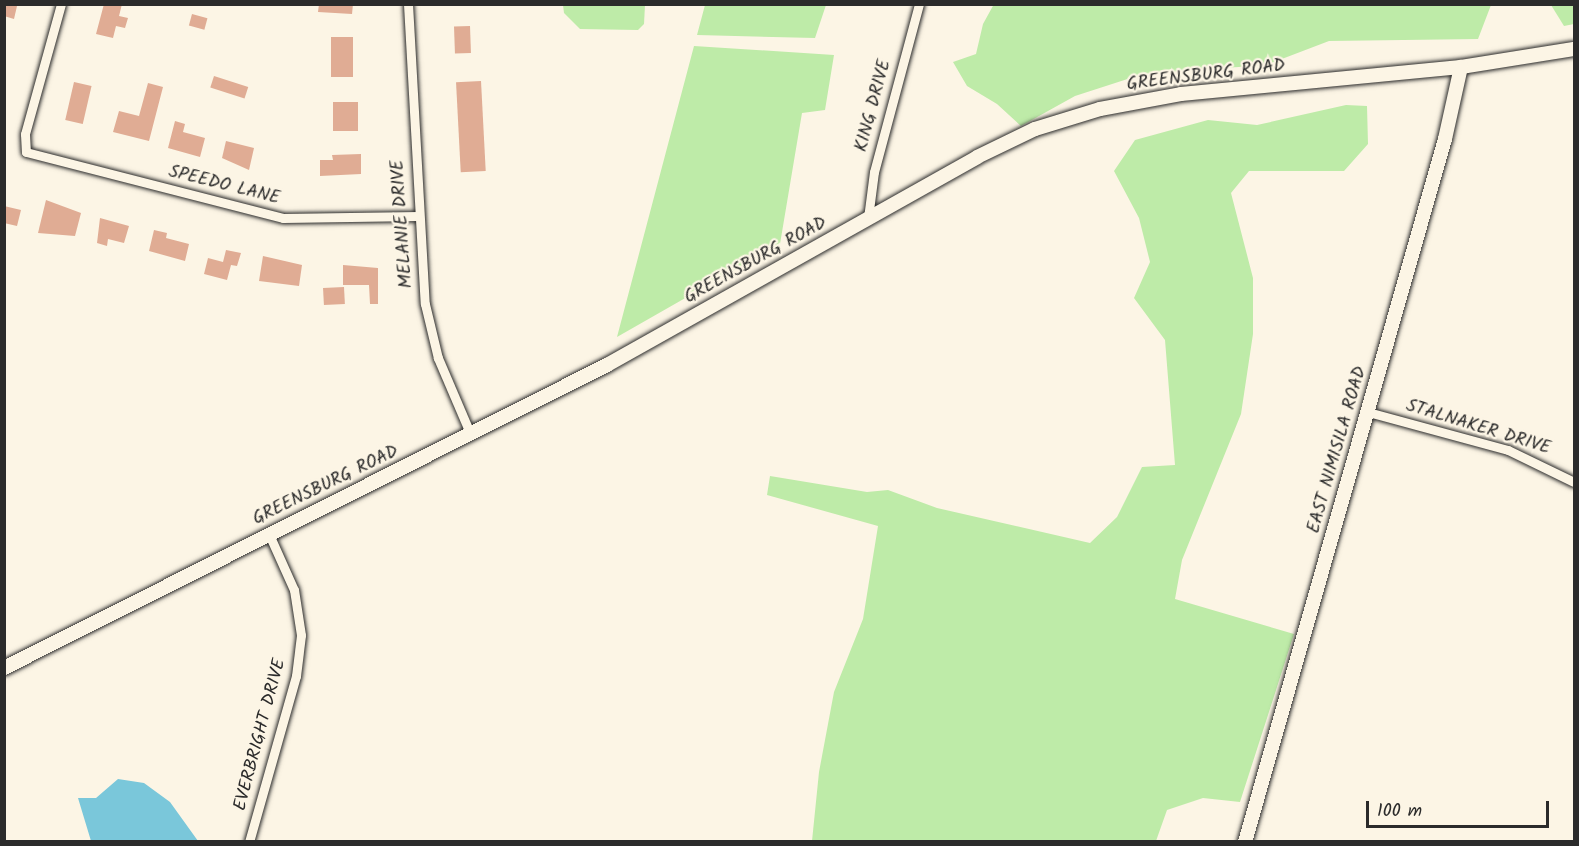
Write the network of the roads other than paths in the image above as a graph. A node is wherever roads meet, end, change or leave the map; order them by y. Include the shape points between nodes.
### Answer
1 (61, 4) edge
2 (408, 4) edge
3 (919, 4) edge
4 (1575, 49) edge
5 (1461, 67) junction
6 (418, 216) junction
7 (868, 218) junction
8 (1368, 412) junction
9 (470, 433) junction
10 (1575, 482) edge
11 (269, 534) junction
12 (4, 668) edge
13 (249, 842) edge
14 (1245, 842) edge

1 - 6 street, SPEEDO LANE via 25,134 26,152 282,218
2 - 6 street, MELANIE DRIVE
3 - 7 street, KING DRIVE via 874,172
4 - 5 main road, GREENSBURG ROAD
5 - 7 main road, GREENSBURG ROAD via 1181,94 1100,109 1006,142
5 - 8 main road, EAST NIMISILA ROAD via 1445,139
6 - 9 street, MELANIE DRIVE via 431,331 452,396
7 - 9 main road, GREENSBURG ROAD via 607,365
8 - 10 street, STALNAKER DRIVE via 1508,450
8 - 14 main road, EAST NIMISILA ROAD
9 - 11 main road, GREENSBURG ROAD
11 - 12 main road, GREENSBURG ROAD
11 - 13 street, EVERBRIGHT DRIVE via 294,590 301,635 296,676

